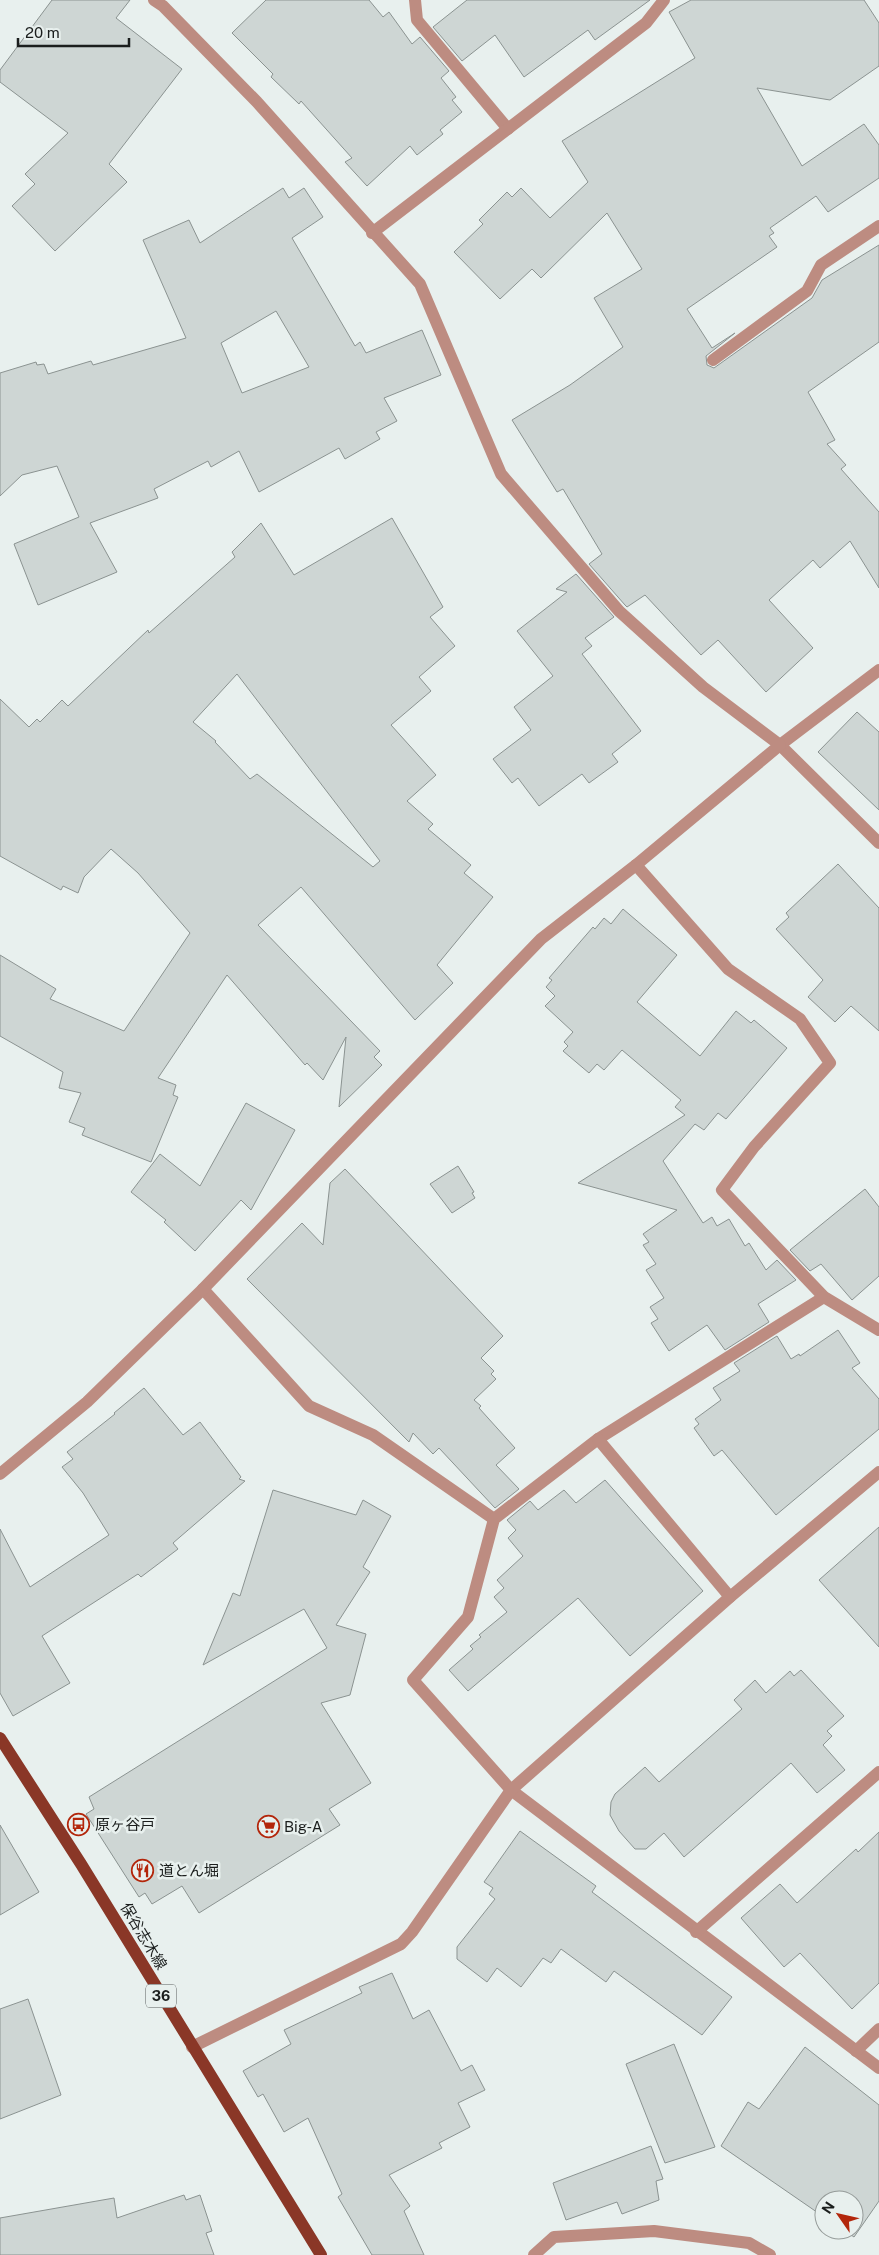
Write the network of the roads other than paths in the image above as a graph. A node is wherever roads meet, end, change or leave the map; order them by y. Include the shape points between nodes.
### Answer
1 (154, 0) edge
2 (415, 0) edge
3 (664, 0) edge
4 (508, 129) junction
5 (879, 226) edge
6 (372, 232) junction
7 (713, 360) dead end
8 (879, 670) edge
9 (780, 745) junction
10 (879, 843) edge
11 (636, 865) junction
12 (202, 1289) junction
13 (824, 1297) junction
14 (879, 1330) edge
15 (598, 1439) junction
16 (879, 1472) edge
17 (0, 1474) edge
18 (494, 1519) junction
19 (730, 1597) junction
20 (0, 1738) edge
21 (879, 1772) edge
22 (511, 1790) junction
23 (696, 1932) junction
24 (879, 2030) edge
25 (192, 2047) junction
26 (856, 2051) junction
27 (879, 2068) edge
28 (321, 2255) edge
29 (534, 2255) edge
30 (770, 2255) edge

1 - 6 street via 257,102
2 - 4 street via 417,20
3 - 4 street via 646,23
4 - 6 street
5 - 7 street via 821,265 807,291
6 - 9 street via 420,284 501,474 619,611 703,687
8 - 9 street
9 - 10 street
9 - 11 street
11 - 12 street via 541,939
11 - 13 street via 728,968 800,1019 830,1063 754,1147 722,1190
12 - 17 street via 87,1402
12 - 18 street via 309,1406 373,1435
13 - 14 street
13 - 15 street
15 - 18 street
15 - 19 street
16 - 19 street
18 - 22 street via 468,1617 413,1680
19 - 22 street
20 - 25 main road, 保谷志木線 / 36
21 - 23 street
22 - 23 street
22 - 25 street via 401,1944
23 - 26 street
24 - 26 street
25 - 28 main road, 保谷志木線 / 36
26 - 27 street
29 - 30 street via 554,2237 654,2231 749,2243

